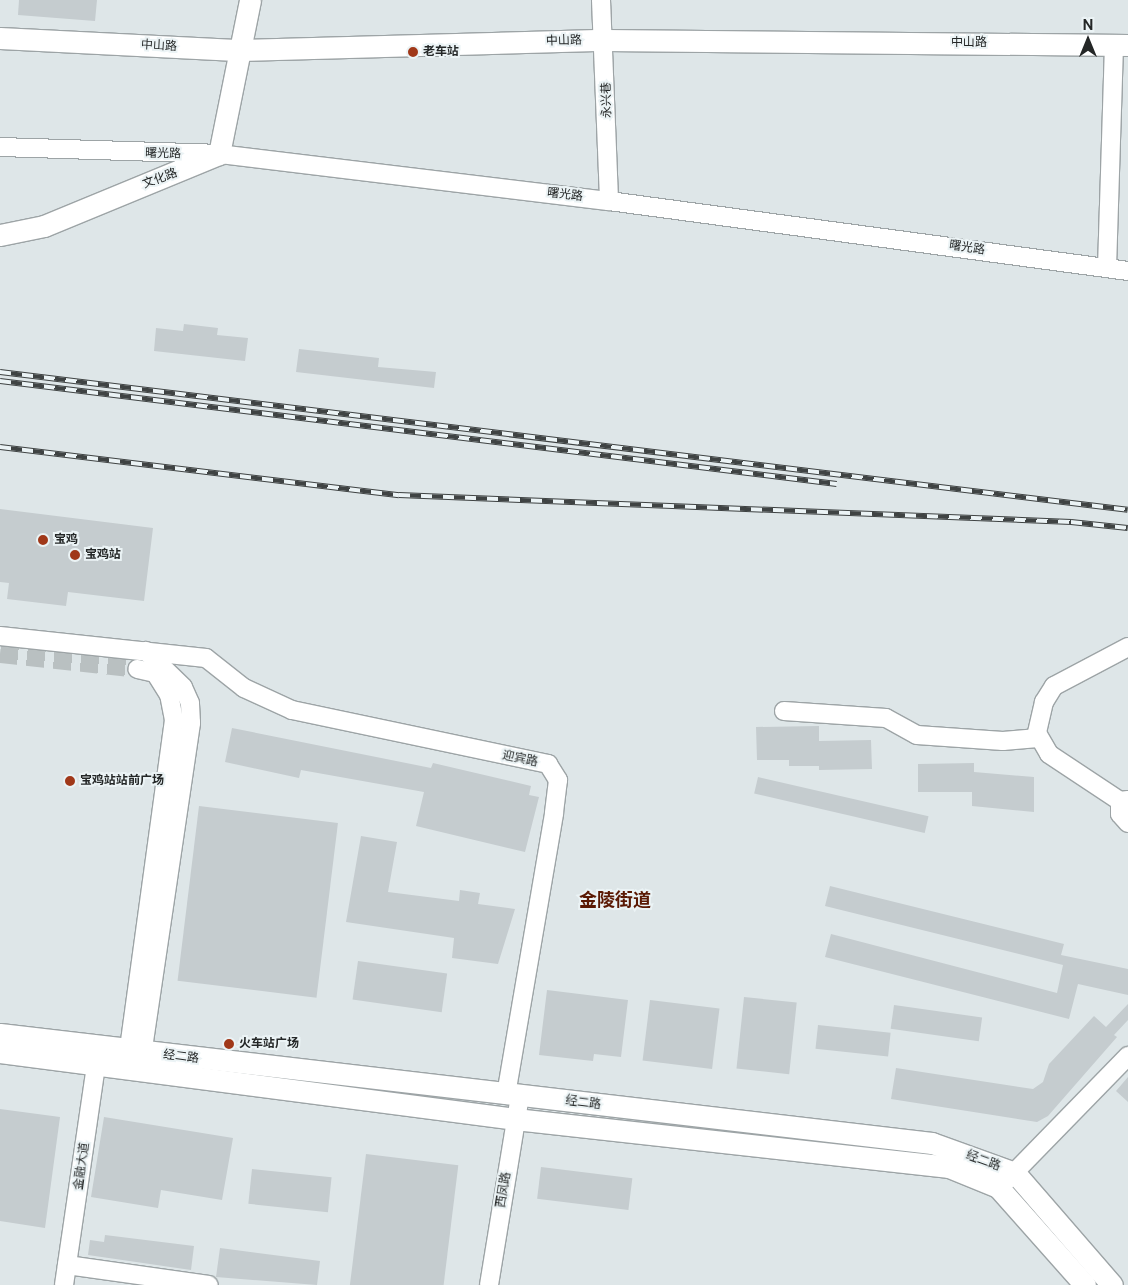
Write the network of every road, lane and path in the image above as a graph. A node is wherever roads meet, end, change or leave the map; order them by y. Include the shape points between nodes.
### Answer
1 (250, 0) edge
2 (601, 0) edge
3 (0, 38) edge
4 (605, 40) junction
5 (1121, 45) edge
6 (241, 50) junction
7 (0, 147) edge
8 (219, 154) junction
9 (609, 201) junction
10 (0, 235) edge
11 (1108, 268) junction
12 (1128, 270) edge
13 (0, 636) edge
14 (1128, 647) edge
15 (146, 652) junction
16 (137, 669) tunnel mouth
17 (784, 711) dead end
18 (1038, 738) junction
19 (1124, 801) edge
20 (1128, 823) edge
21 (0, 1034) edge
22 (0, 1052) edge
23 (98, 1056) junction
24 (1128, 1056) edge
25 (134, 1060) junction
26 (513, 1095) junction
27 (515, 1119) junction
28 (1015, 1173) junction
29 (998, 1187) junction
30 (67, 1265) junction
31 (1082, 1284) edge
32 (64, 1285) edge
33 (209, 1285) edge
34 (489, 1285) edge
35 (1112, 1285) edge

1 - 6 main road
2 - 4 street, 永兴巷
3 - 6 main road, 中山路
4 - 5 main road, 中山路
4 - 6 main road, 中山路
4 - 9 street, 永兴巷
5 - 11 street
6 - 8 main road
7 - 8 street, 曙光路
8 - 9 street, 曙光路
8 - 10 main road, 文化路 via 44,226
9 - 11 street, 曙光路
11 - 12 street, 曙光路
13 - 15 street
14 - 18 street via 1054,686 1044,702
15 - 25 street via 183,687 190,703 191,723
15 - 26 street, 迎宾路 via 206,658 244,688 292,710 548,764 558,780
16 - 25 street via 155,673 169,694 174,720
17 - 18 street via 886,718 917,735 1003,741
18 - 19 street via 1049,754
19 - 20 street via 1120,814
21 - 23 main road, 经二路
22 - 23 main road, 经二路
23 - 25 main road, 经二路
23 - 30 street, 金融大道
24 - 28 street
25 - 26 main road, 经二路
25 - 27 main road, 经二路
26 - 27 street, 西凤路
26 - 28 main road, 经二路 via 932,1143
27 - 29 main road, 经二路 via 908,1161 949,1167
27 - 34 street, 西凤路
28 - 29 street
28 - 35 main road, 经二路
29 - 31 main road, 经二路
30 - 32 street, 金融大道
30 - 33 street

